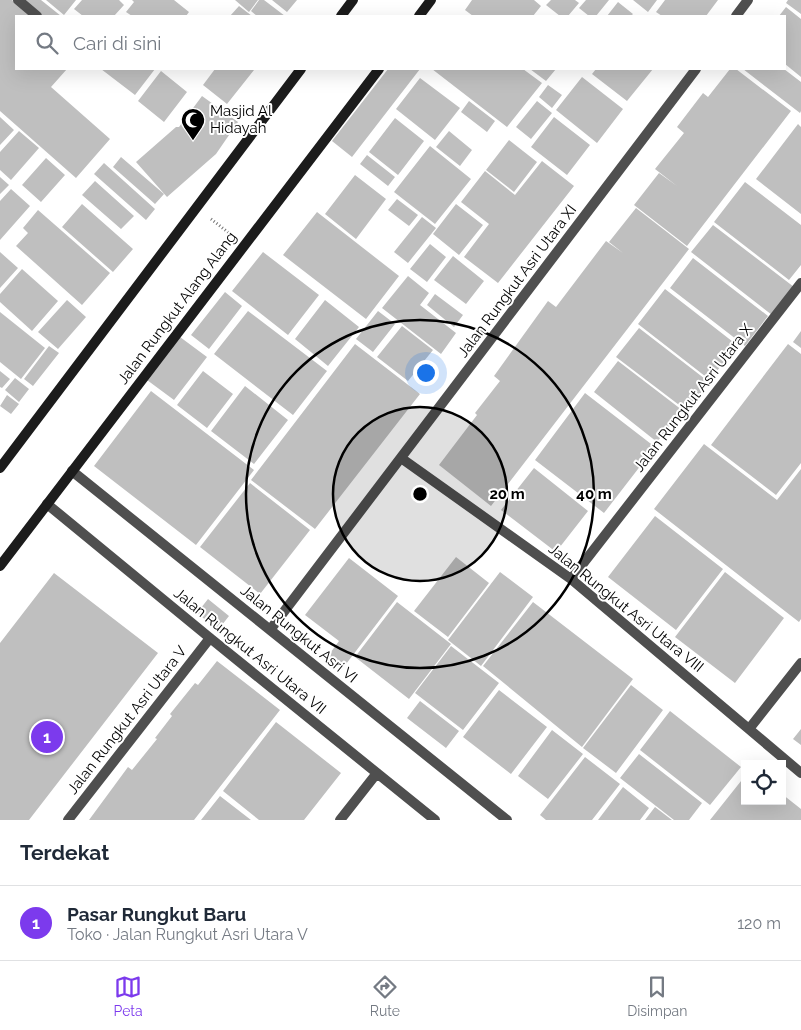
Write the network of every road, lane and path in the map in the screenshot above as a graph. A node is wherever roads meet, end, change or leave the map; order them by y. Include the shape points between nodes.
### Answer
1 (18, 0) edge
2 (353, 0) edge
3 (431, 0) edge
4 (748, 0) edge
5 (36, 15) edge
6 (342, 15) edge
7 (420, 15) edge
8 (737, 15) edge
9 (300, 70) edge
10 (377, 70) edge
11 (695, 70) edge
12 (197, 207) junction
13 (244, 245) junction
14 (801, 283) edge
15 (401, 458) junction
16 (0, 468) edge
17 (72, 471) junction
18 (47, 504) junction
19 (0, 566) edge
20 (571, 579) junction
21 (270, 630) junction
22 (210, 638) junction
23 (801, 663) edge
24 (749, 729) junction
25 (377, 773) junction
26 (801, 773) edge
27 (68, 820) edge
28 (340, 820) edge
29 (436, 820) edge
30 (507, 820) edge

1 - 5 street
2 - 6 street
3 - 7 street
4 - 8 street
9 - 12 street
10 - 13 street, Jalan Rungkut Alang Alang
11 - 15 street, Jalan Rungkut Asri Utara XI
12 - 13 path
12 - 16 street
13 - 17 street, Jalan Rungkut Alang Alang
14 - 20 street, Jalan Rungkut Asri Utara X
15 - 20 street, Jalan Rungkut Asri Utara VIII
15 - 21 street, Jalan Rungkut Asri Utara XI
17 - 18 street, Jalan Rungkut Alang Alang
17 - 21 street, Jalan Rungkut Asri VI
18 - 19 street, Jalan Rungkut Alang Alang
18 - 22 street, Jalan Rungkut Asri Utara VII
20 - 24 street, Jalan Rungkut Asri Utara VIII
21 - 30 street, Jalan Rungkut Asri VI
22 - 25 street, Jalan Rungkut Asri Utara VII
22 - 27 street, Jalan Rungkut Asri Utara V
23 - 24 street
24 - 26 street, Jalan Rungkut Asri Utara VIII
25 - 28 street
25 - 29 street, Jalan Rungkut Asri Utara VII

